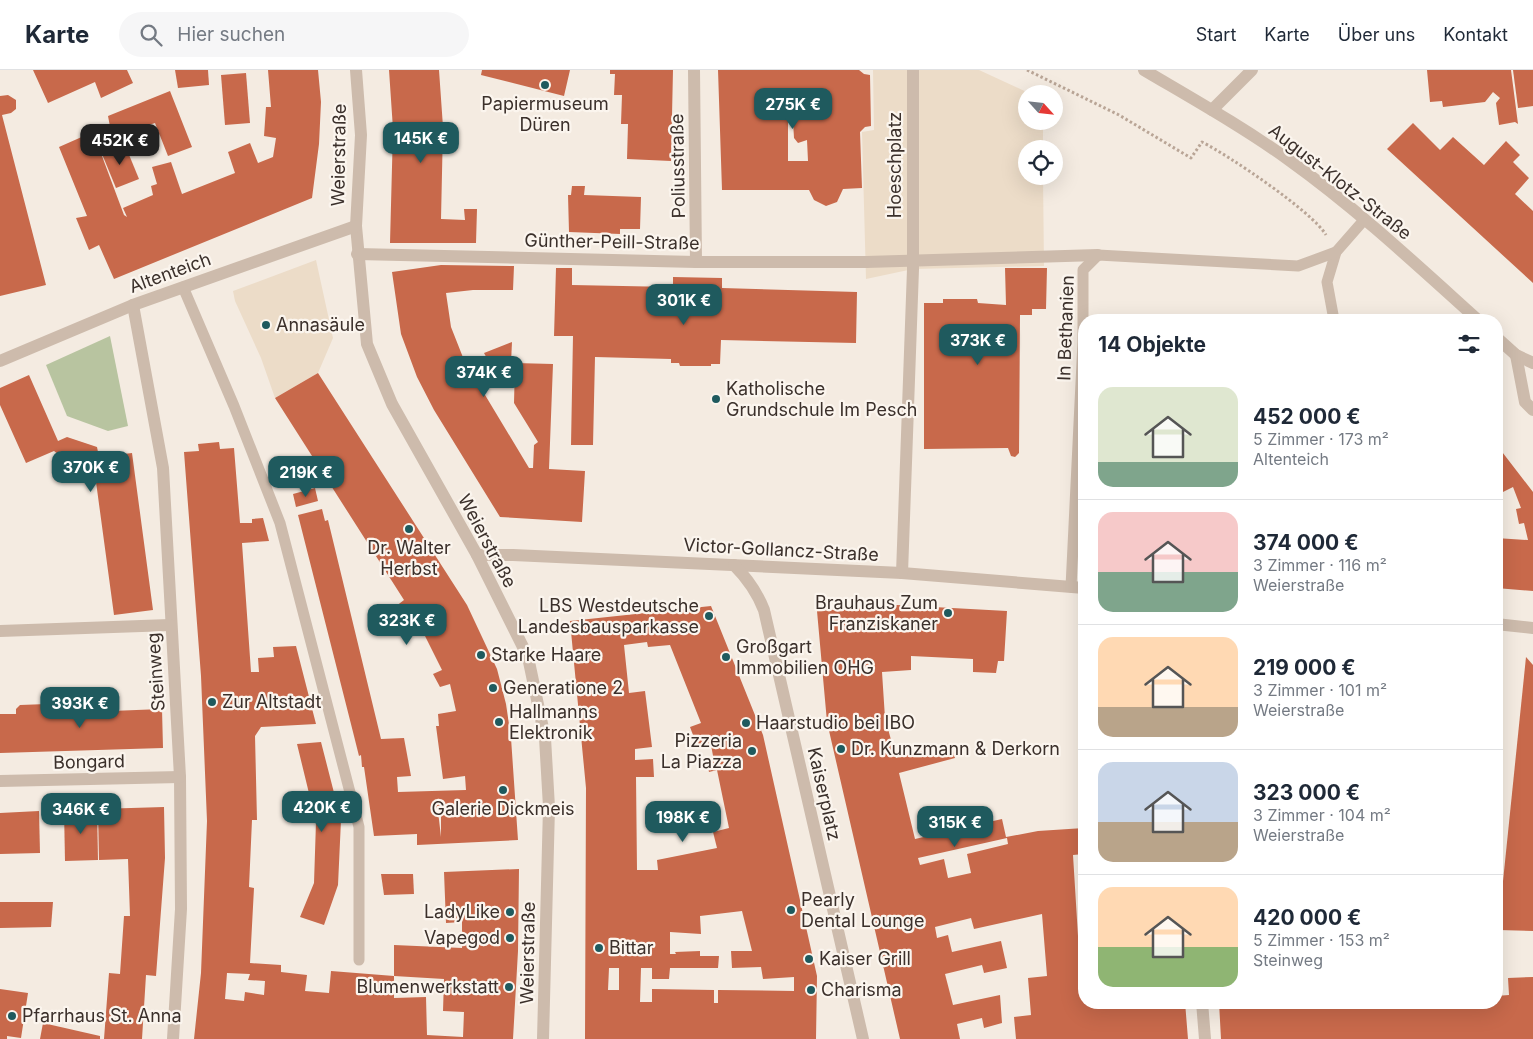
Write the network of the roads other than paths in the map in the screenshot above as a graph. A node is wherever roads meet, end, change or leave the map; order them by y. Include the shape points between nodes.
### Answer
1 (356, 70) edge
2 (694, 70) edge
3 (913, 70) edge
4 (1144, 70) edge
5 (1252, 70) edge
6 (1212, 110) junction
7 (1364, 220) junction
8 (356, 226) junction
9 (1336, 252) junction
10 (357, 254) junction
11 (1098, 255) junction
12 (696, 262) junction
13 (913, 265) junction
14 (183, 287) junction
15 (133, 305) junction
16 (1083, 314) edge
17 (1333, 314) edge
18 (1471, 314) edge
19 (1503, 343) edge
20 (1516, 355) junction
21 (0, 361) edge
22 (1533, 363) edge
23 (1533, 410) edge
24 (1078, 453) edge
25 (477, 555) junction
26 (734, 565) junction
27 (902, 573) junction
28 (1071, 587) junction
29 (1078, 588) edge
30 (170, 625) junction
31 (1503, 625) edge
32 (1533, 628) edge
33 (0, 631) edge
34 (180, 777) junction
35 (0, 781) edge
36 (359, 960) dead end
37 (1203, 1009) edge
38 (173, 1039) edge
39 (543, 1039) edge
40 (863, 1039) edge
41 (1205, 1039) edge

1 - 8 street, Weierstraße via 361,135
2 - 12 street, Poliusstraße
3 - 13 street, Hoeschplatz
4 - 6 street, August-Klotz-Straße
5 - 6 street
6 - 7 street, August-Klotz-Straße via 1289,160
7 - 9 lane
7 - 18 street, August-Klotz-Straße
8 - 10 street, Weierstraße
8 - 14 street, Altenteich
9 - 11 lane via 1298,266
9 - 17 lane via 1327,282
10 - 12 street, Günther-Peill-Straße
10 - 25 street, Weierstraße via 367,344 392,404
11 - 13 street
11 - 16 lane, In Bethanien via 1083,270
12 - 13 street, Günther-Peill-Straße
13 - 27 street, Hoeschplatz
14 - 15 street, Altenteich
14 - 36 lane via 234,406 282,533 358,827
15 - 21 street, Altenteich
15 - 30 street, Steinweg via 162,468
19 - 20 street
20 - 22 street
20 - 23 street via 1525,402
24 - 28 lane, In Bethanien
25 - 26 street, Victor-Gollancz-Straße
25 - 39 street, Weierstraße via 528,657 545,738 549,807
26 - 27 street, Victor-Gollancz-Straße
26 - 40 street, Kaiserplatz via 749,580 764,610
27 - 28 street, Victor-Gollancz-Straße
28 - 29 street, Victor-Gollancz-Straße
30 - 33 street
30 - 34 street, Steinweg
31 - 32 street
34 - 35 street, Bongard
34 - 38 street, Steinweg via 181,909
37 - 41 street

